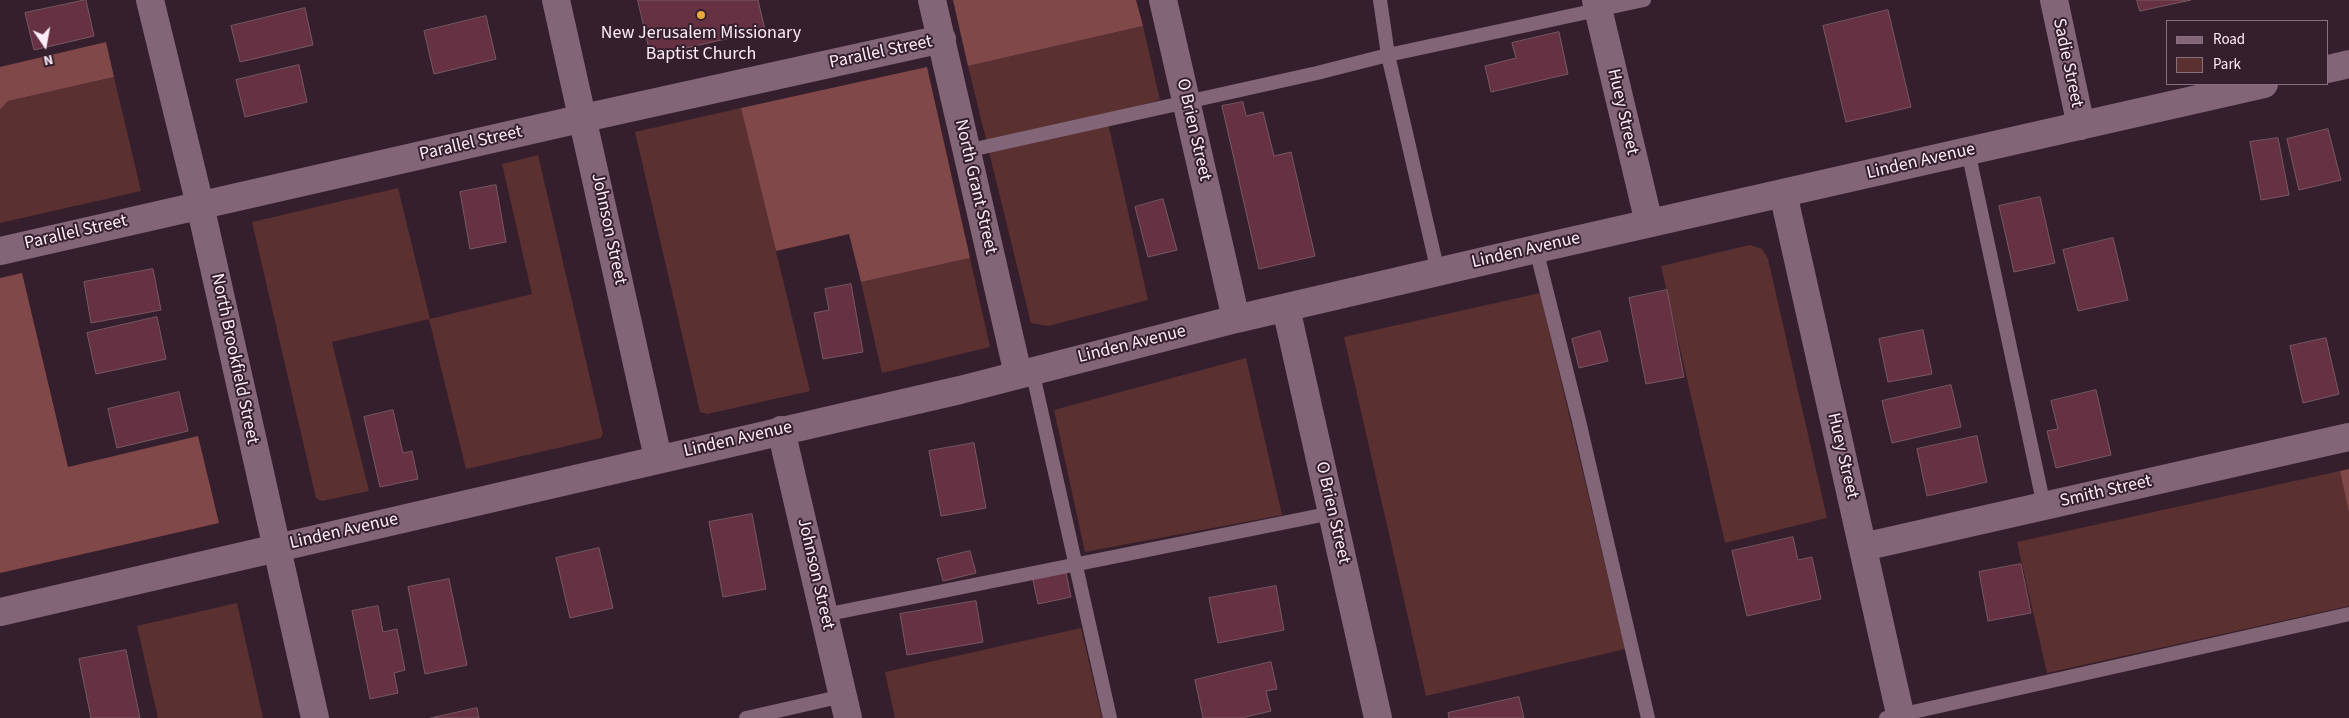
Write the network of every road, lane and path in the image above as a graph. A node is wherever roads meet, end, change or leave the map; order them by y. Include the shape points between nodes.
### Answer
1 (150, 0) edge
2 (556, 0) edge
3 (932, 0) edge
4 (1163, 0) edge
5 (1380, 0) edge
6 (1644, 0) edge
7 (2054, 0) edge
8 (1597, 5) edge
9 (942, 39) junction
10 (1388, 55) junction
11 (2349, 64) edge
12 (2329, 69) edge
13 (2260, 85) edge
14 (1187, 101) junction
15 (584, 118) junction
16 (2081, 126) junction
17 (966, 151) junction
18 (1968, 151) junction
19 (1783, 193) junction
20 (200, 205) junction
21 (1649, 223) junction
22 (1536, 249) junction
23 (0, 250) edge
24 (1438, 272) junction
25 (1286, 308) junction
26 (1236, 320) junction
27 (1025, 372) junction
28 (781, 430) junction
29 (2349, 437) edge
30 (658, 458) junction
31 (2044, 506) junction
32 (1332, 513) junction
33 (1863, 547) junction
34 (276, 548) junction
35 (1075, 563) junction
36 (0, 612) edge
37 (2349, 614) edge
38 (824, 615) junction
39 (845, 707) edge
40 (1896, 716) edge
41 (315, 718) edge
42 (746, 718) edge
43 (1110, 718) edge
44 (1378, 718) edge
45 (1648, 718) edge

1 - 20 street, North Brookfield Street
2 - 15 street, Johnson Street
3 - 9 street, North Grant Street
4 - 14 street, O Brien Street
5 - 10 lane
6 - 8 lane
7 - 16 street, Sadie Street
8 - 10 lane
8 - 21 street, Huey Street
9 - 15 street, Parallel Street
9 - 17 street, North Grant Street
10 - 14 lane via 1317,74
10 - 24 lane
11 - 12 street
13 - 16 street, Linden Avenue
14 - 17 lane
14 - 26 street, O Brien Street
15 - 20 street, Parallel Street
15 - 30 street, Johnson Street
16 - 18 street, Linden Avenue
17 - 27 street, North Grant Street
18 - 19 street, Linden Avenue
18 - 31 lane
19 - 21 street, Linden Avenue
19 - 33 street, Huey Street
20 - 23 street, Parallel Street
20 - 34 street, North Brookfield Street
21 - 22 street, Linden Avenue
22 - 24 street, Linden Avenue
22 - 45 lane
24 - 25 street, Linden Avenue
25 - 26 street, Linden Avenue
25 - 32 street, O Brien Street
26 - 27 street, Linden Avenue
27 - 28 street, Linden Avenue
27 - 35 lane
28 - 30 street, Linden Avenue
28 - 38 street, Johnson Street
29 - 31 street, Smith Street
30 - 34 street, Linden Avenue
31 - 33 street, Smith Street
32 - 35 lane
32 - 44 street, O Brien Street
33 - 40 street, Huey Street
34 - 36 street, Linden Avenue
34 - 41 street, North Brookfield Street
35 - 38 lane
35 - 43 lane
37 - 40 lane
38 - 39 street, Johnson Street
39 - 42 lane

